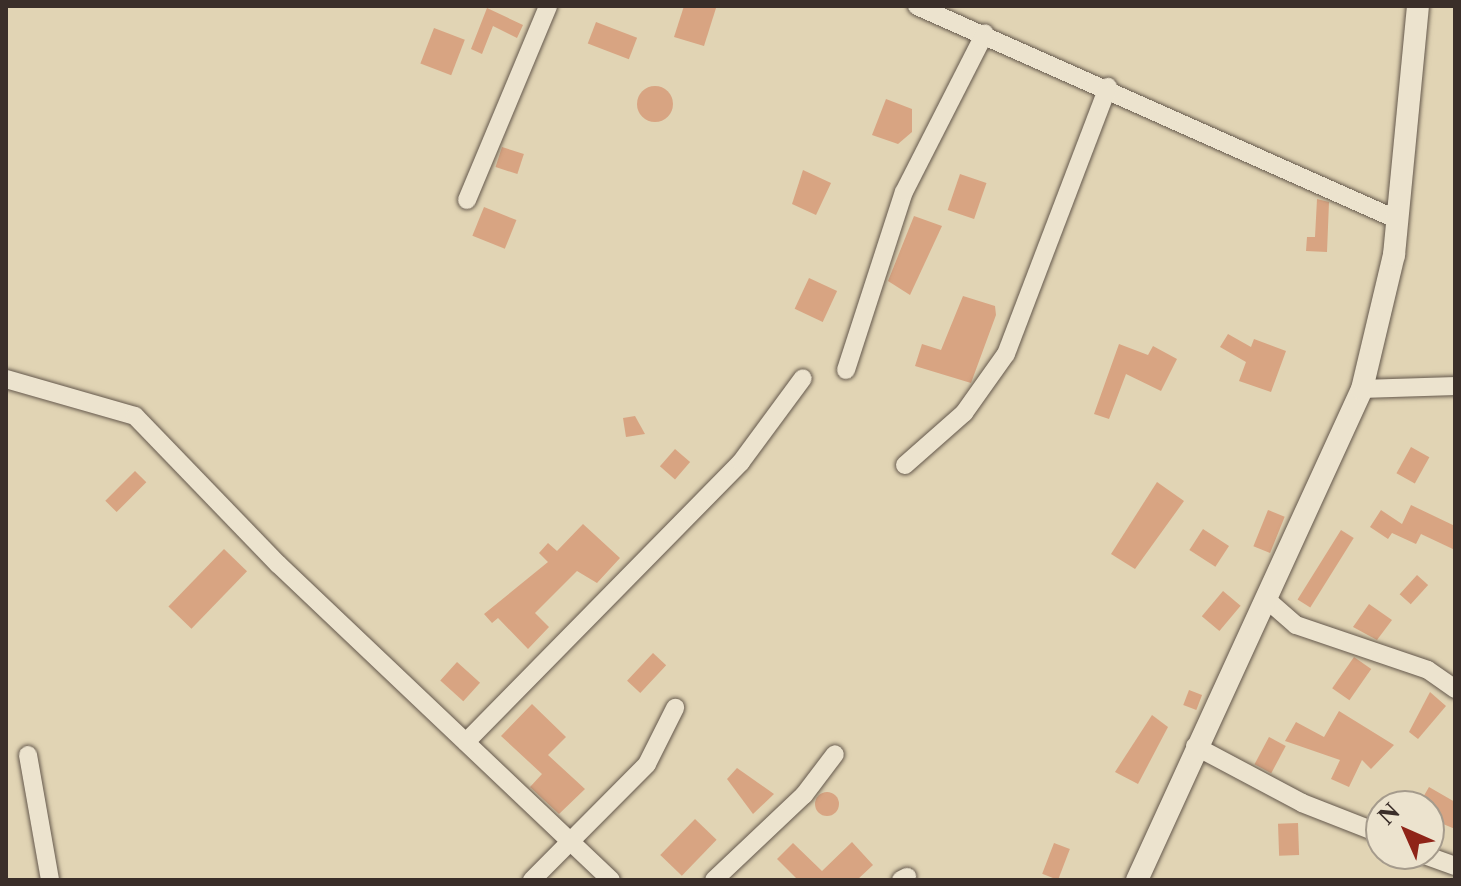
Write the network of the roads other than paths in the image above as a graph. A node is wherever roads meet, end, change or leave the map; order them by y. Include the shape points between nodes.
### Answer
1 (548, 6) edge
2 (917, 6) edge
3 (1418, 6) edge
4 (985, 33) junction
5 (1108, 87) junction
6 (467, 200) dead end
7 (1398, 220) junction
8 (846, 370) dead end
9 (803, 378) dead end
10 (6, 379) edge
11 (1455, 386) edge
12 (1362, 389) junction
13 (905, 465) dead end
14 (1265, 598) junction
15 (1455, 689) edge
16 (675, 708) dead end
17 (466, 742) junction
18 (1195, 746) junction
19 (835, 754) dead end
20 (28, 755) dead end
21 (1365, 828) edge
22 (567, 837) junction
23 (50, 880) edge
24 (532, 880) edge
25 (611, 880) edge
26 (714, 880) edge
27 (1137, 880) edge

1 - 6 street
2 - 4 street
3 - 7 street
4 - 5 street
4 - 8 street via 904,192
5 - 7 street
5 - 13 street via 1006,354 964,413
7 - 12 street
9 - 17 street via 741,462
10 - 17 street via 135,416 278,564
11 - 12 street
12 - 14 street
14 - 15 street via 1296,625 1428,670
14 - 18 street
16 - 22 street via 647,764
17 - 22 street
18 - 21 street via 1302,803
18 - 27 street
19 - 26 street via 804,795
20 - 23 street
22 - 24 street
22 - 25 street

